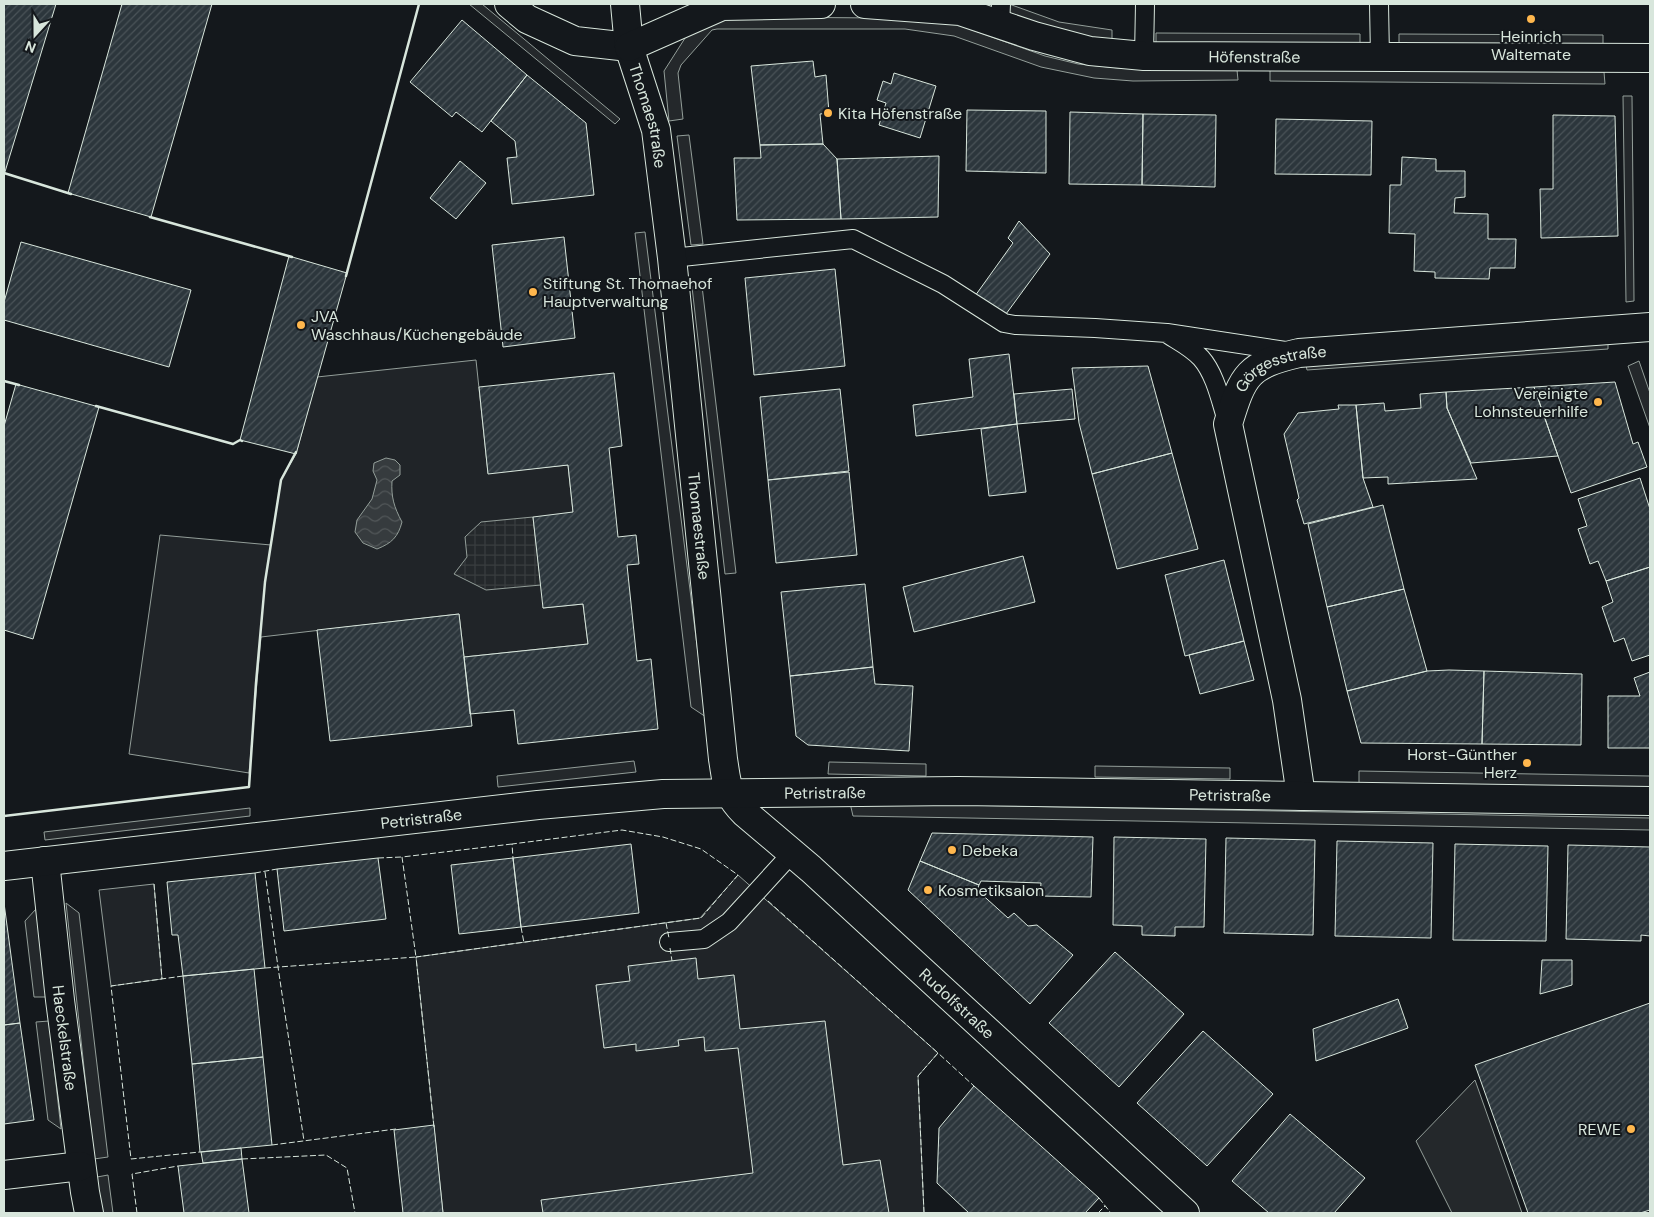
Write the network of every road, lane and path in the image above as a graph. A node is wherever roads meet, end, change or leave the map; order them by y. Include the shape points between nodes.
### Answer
1 (509, 4) edge
2 (625, 4) edge
3 (821, 4) edge
4 (865, 4) edge
5 (876, 4) edge
6 (1145, 4) edge
7 (1379, 4) edge
8 (1000, 14) edge
9 (629, 48) junction
10 (1144, 56) junction
11 (1380, 57) junction
12 (1650, 58) edge
13 (672, 258) junction
14 (1650, 327) edge
15 (1167, 333) junction
16 (1299, 353) junction
17 (1228, 424) junction
18 (729, 793) junction
19 (1301, 796) junction
20 (1650, 801) edge
21 (793, 852) junction
22 (45, 861) junction
23 (4, 866) edge
24 (669, 942) dead end
25 (81, 1166) junction
26 (4, 1175) edge
27 (89, 1213) edge
28 (1185, 1213) edge

1 - 9 street via 527,19 574,41
2 - 9 street, Thomaestraße
3 - 9 street via 722,6
4 - 5 street, Höfenstraße
5 - 8 street, Höfenstraße
6 - 10 lane
7 - 11 lane
8 - 10 street, Höfenstraße via 1090,51
9 - 13 street, Thomaestraße via 656,130
10 - 11 street, Höfenstraße
11 - 12 street, Höfenstraße
13 - 15 lane via 853,239 943,284 1004,323
13 - 18 street, Thomaestraße
14 - 16 street, Görgesstraße
15 - 16 lane
15 - 17 lane via 1202,359 1216,386
16 - 17 street, Görgesstraße via 1272,360 1254,370 1236,397
17 - 19 street, Görgesstraße via 1287,700
18 - 19 street, Petristraße via 958,791
18 - 21 street, Rudolfstraße via 745,813
18 - 22 street, Petristraße via 655,794 547,804
19 - 20 street, Petristraße
21 - 24 lane via 729,922 704,939
21 - 28 street, Rudolfstraße
22 - 23 street, Petristraße
22 - 25 street, Haeckelstraße
25 - 26 street
25 - 27 street, Haeckelstraße

